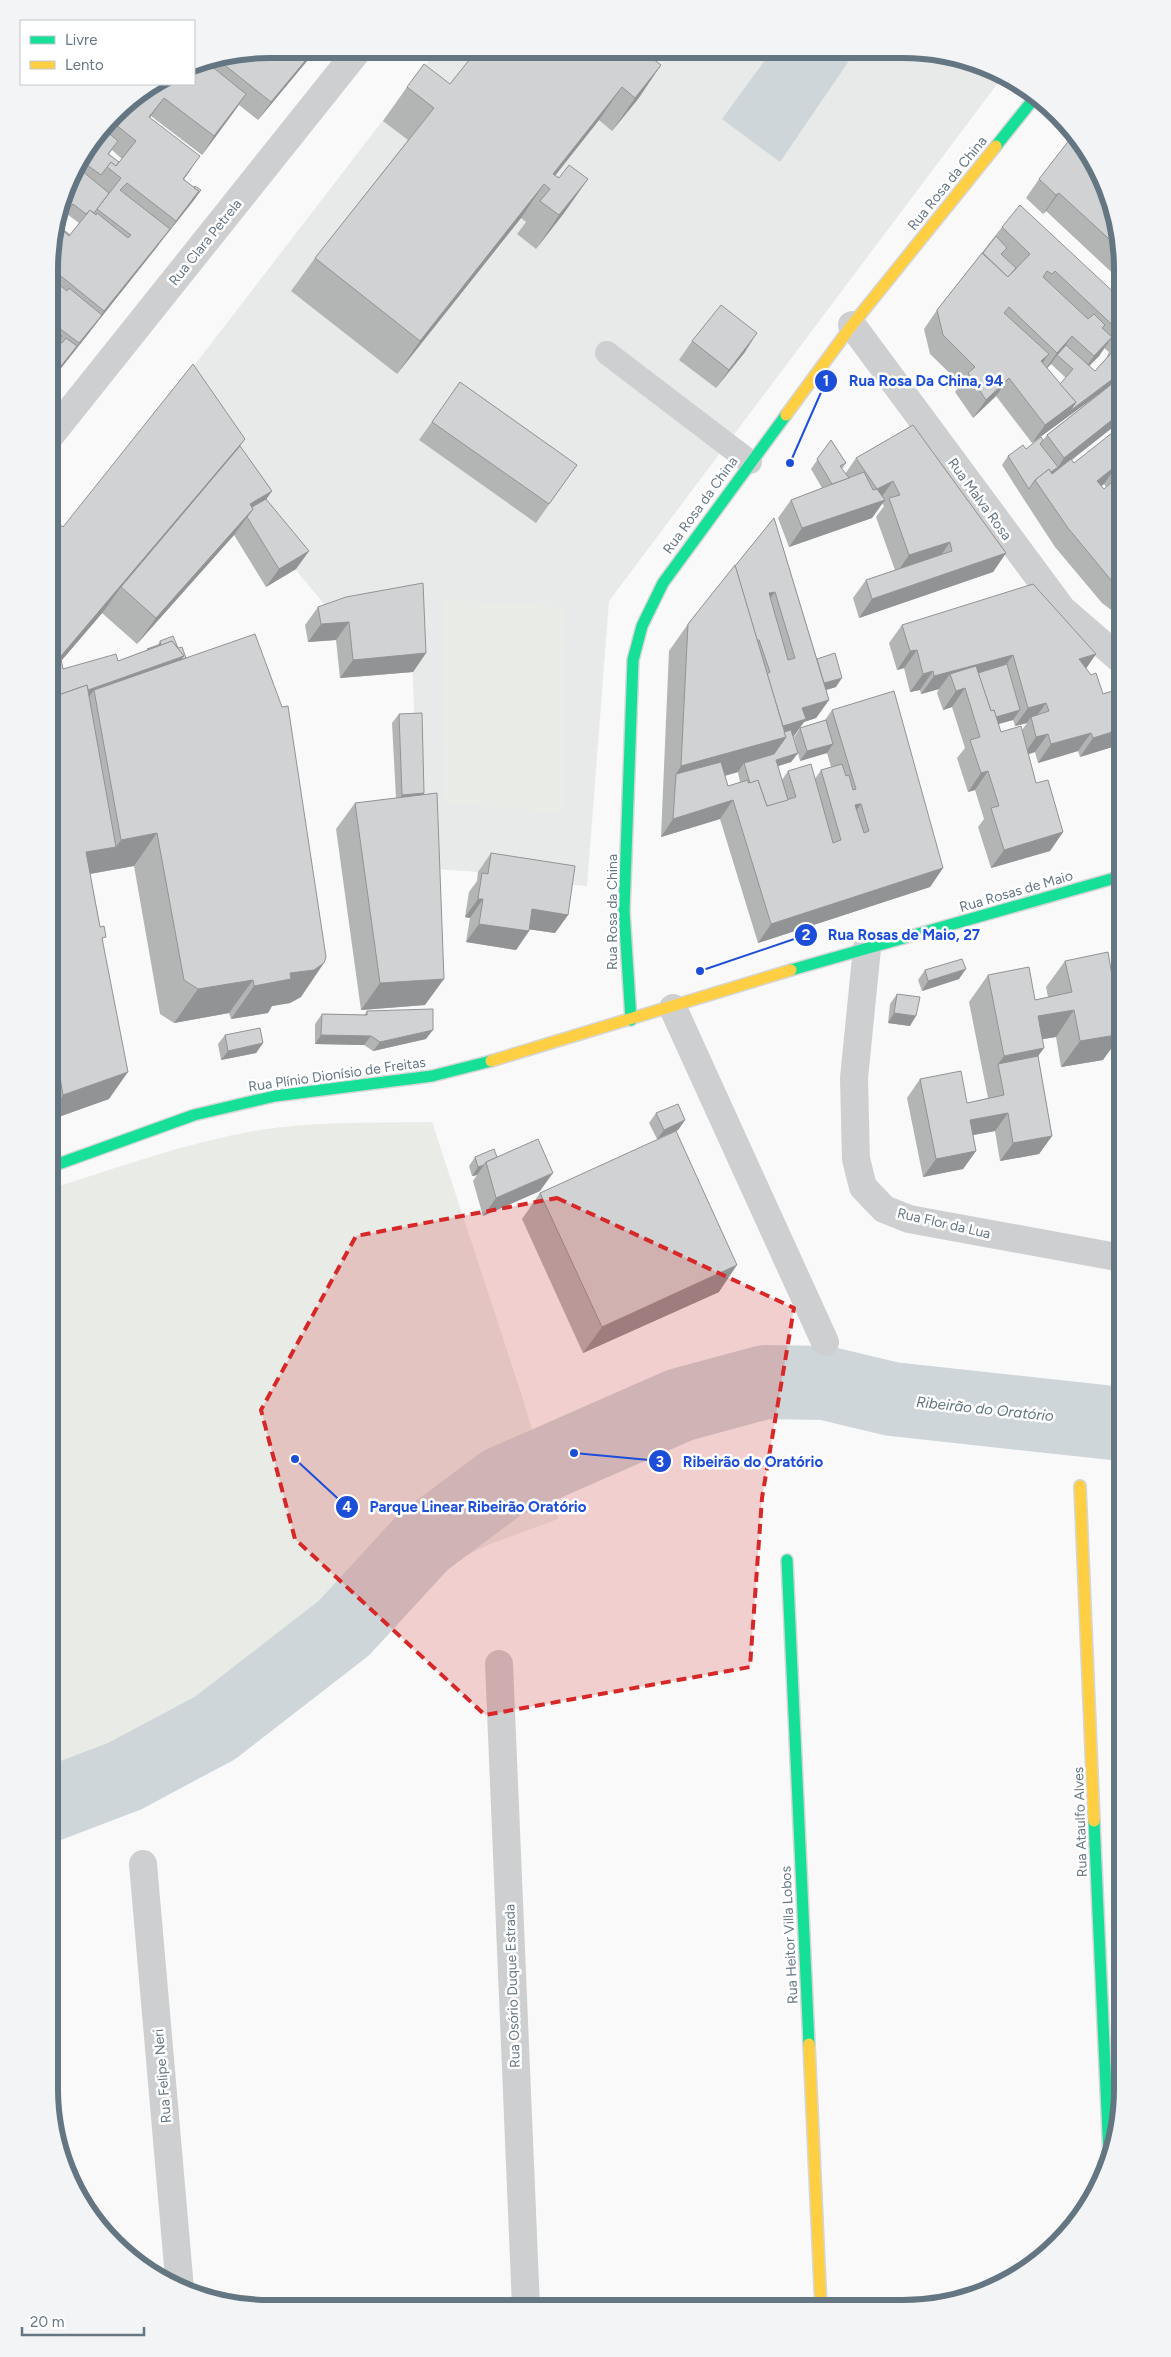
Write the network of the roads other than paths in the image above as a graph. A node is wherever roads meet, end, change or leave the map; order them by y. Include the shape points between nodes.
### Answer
1 (352, 58) edge
2 (1032, 101) edge
3 (852, 325) junction
4 (608, 353) dead end
5 (58, 426) edge
6 (750, 462) junction
7 (1114, 654) edge
8 (1114, 878) edge
9 (867, 948) junction
10 (673, 1008) junction
11 (631, 1020) junction
12 (58, 1164) edge
13 (1114, 1257) edge
14 (825, 1342) dead end
15 (1080, 1486) dead end
16 (787, 1560) dead end
17 (499, 1664) dead end
18 (144, 1864) dead end
19 (1108, 2134) edge
20 (179, 2280) edge
21 (526, 2300) edge
22 (821, 2300) edge

1 - 5 street, Rua Clara Petrela
2 - 3 street, Rua Rosa da China
3 - 6 street, Rua Rosa da China
3 - 7 street, Rua Malva Rosa via 1062,609
4 - 6 lane
6 - 11 street, Rua Rosa da China via 663,583 642,626 633,660 624,911
8 - 9 street, Rua Rosas de Maio
9 - 10 street, Rua Rosas de Maio
9 - 13 street, Rua Flor da Lua via 854,1078 856,1159 863,1187 884,1209 909,1219
10 - 11 street, Rua Rosas de Maio
10 - 14 street
11 - 12 street, Rua Plínio Dionísio de Freitas via 432,1076 276,1096 194,1115
15 - 19 street, Rua Ataulfo Alves
16 - 22 street, Rua Heitor Villa Lobos
17 - 21 street, Rua Osório Duque Estrada
18 - 20 street, Rua Felipe Neri

